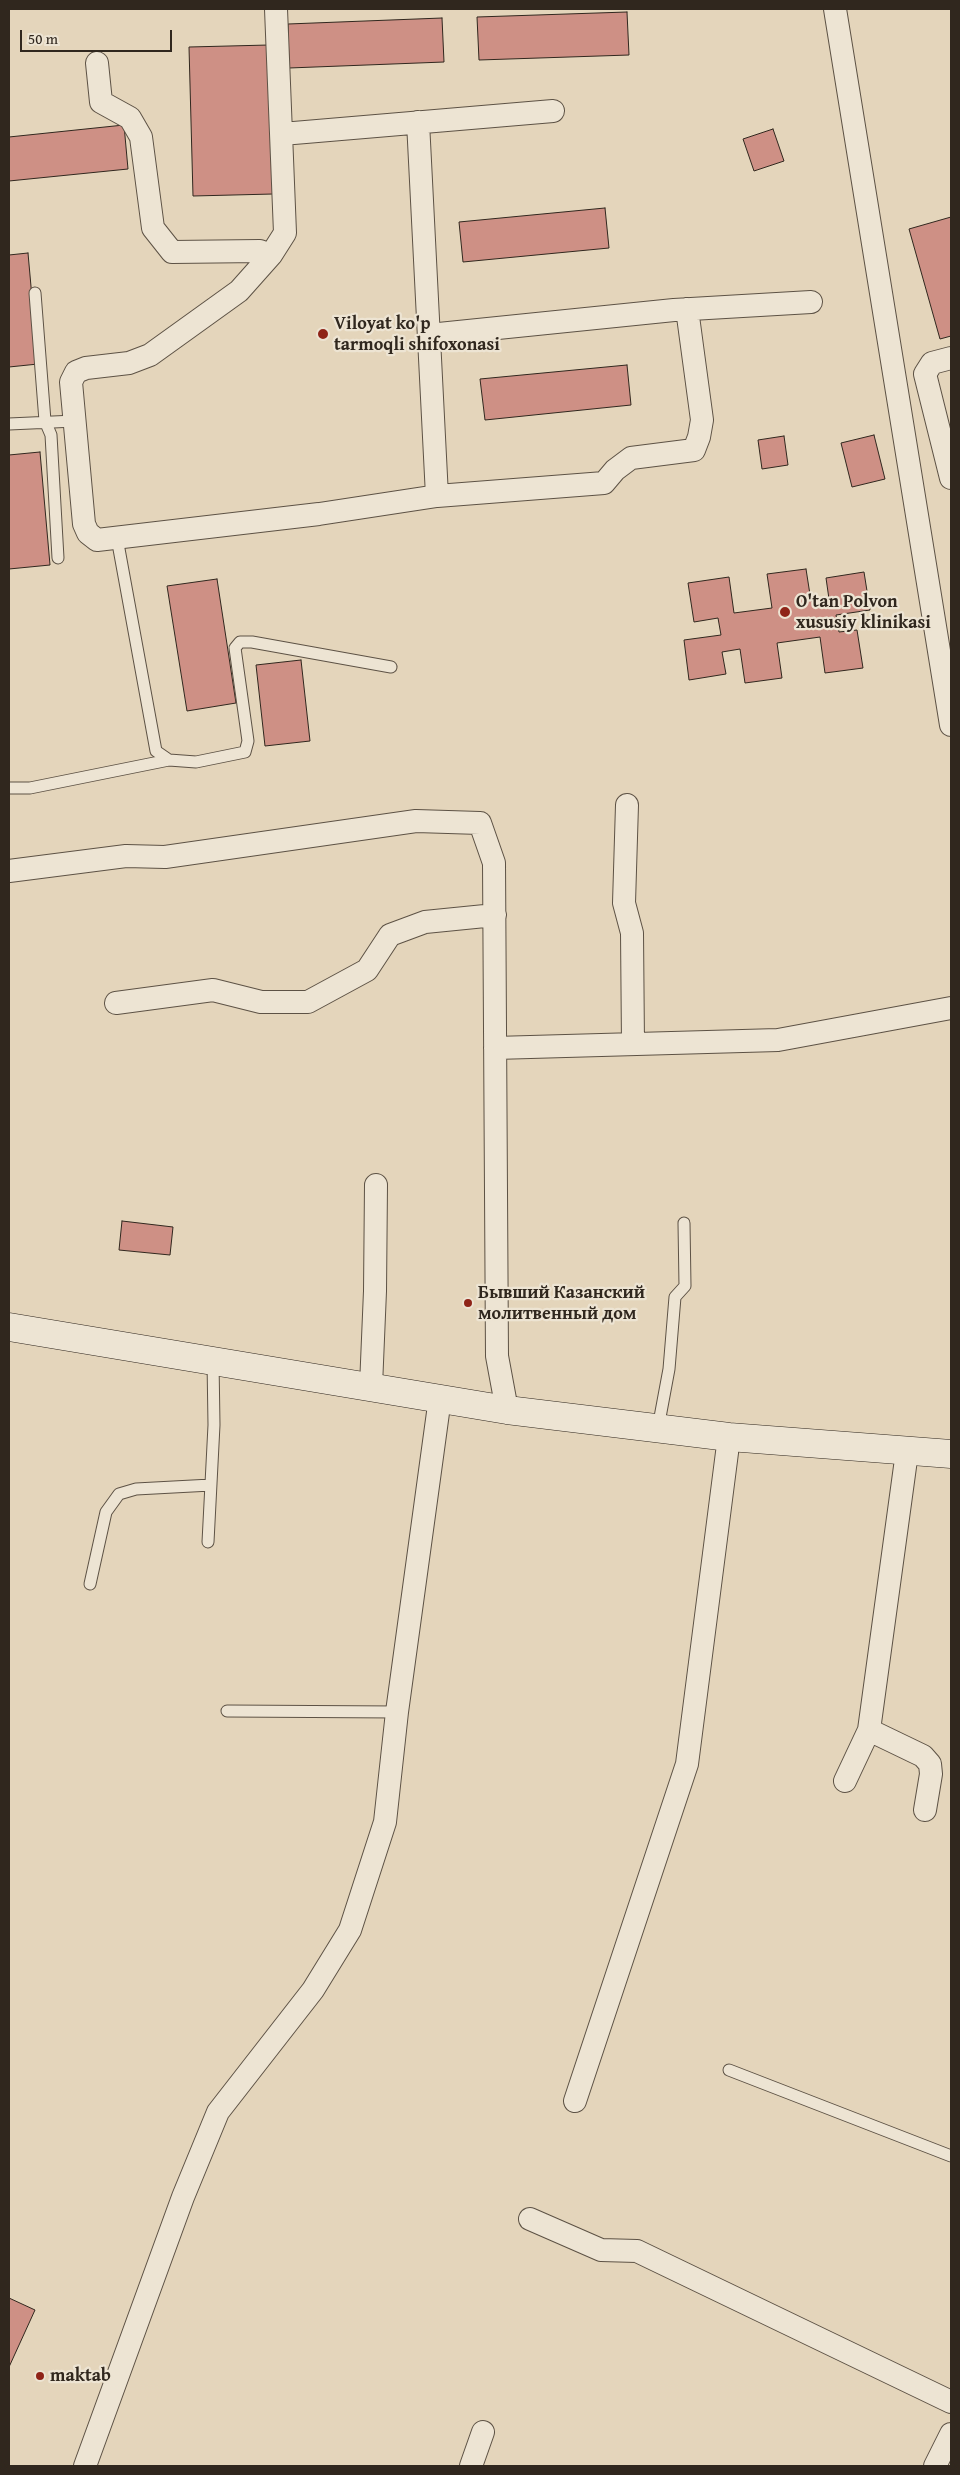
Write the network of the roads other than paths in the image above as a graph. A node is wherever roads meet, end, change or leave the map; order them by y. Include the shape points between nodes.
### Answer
1 (276, 9) edge
2 (835, 9) edge
3 (98, 63) dead end
4 (554, 110) dead end
5 (418, 122) junction
6 (282, 134) junction
7 (271, 255) junction
8 (35, 293) dead end
9 (811, 302) dead end
10 (687, 309) junction
11 (429, 335) junction
12 (951, 358) edge
13 (45, 421) junction
14 (75, 421) junction
15 (9, 424) edge
16 (951, 478) edge
17 (436, 496) junction
18 (117, 538) junction
19 (58, 558) dead end
20 (942, 612) edge
21 (391, 667) dead end
22 (951, 725) edge
23 (169, 760) junction
24 (9, 788) edge
25 (628, 805) dead end
26 (9, 871) edge
27 (495, 915) junction
28 (116, 1003) dead end
29 (951, 1008) edge
30 (633, 1044) junction
31 (495, 1048) junction
32 (376, 1185) dead end
33 (684, 1223) dead end
34 (9, 1327) edge
35 (213, 1360) junction
36 (371, 1386) junction
37 (440, 1398) junction
38 (507, 1410) junction
39 (658, 1428) junction
40 (730, 1437) junction
41 (907, 1452) junction
42 (951, 1454) edge
43 (211, 1485) junction
44 (208, 1542) dead end
45 (90, 1584) dead end
46 (227, 1711) dead end
47 (397, 1712) junction
48 (869, 1730) junction
49 (845, 1781) dead end
50 (925, 1810) dead end
51 (729, 2070) dead end
52 (575, 2101) dead end
53 (951, 2156) edge
54 (530, 2219) dead end
55 (951, 2402) edge
56 (483, 2432) dead end
57 (951, 2434) edge
58 (85, 2466) edge
59 (472, 2466) edge
60 (935, 2466) edge

1 - 6 street
2 - 20 street
3 - 7 street via 101,102 130,118 141,137 152,228 172,252 260,251
4 - 5 street
5 - 6 street
5 - 11 street
6 - 7 street via 285,233
7 - 14 street via 238,291 150,355 130,363 76,372 71,382
8 - 13 lane
9 - 10 street
10 - 11 street
10 - 17 street via 702,420 694,450 631,458 604,483
11 - 17 street
12 - 16 street via 932,362 925,374
13 - 14 lane
13 - 15 lane
13 - 19 lane via 51,435
14 - 18 street via 84,524 88,534 98,540
17 - 18 street
18 - 23 lane via 156,751
20 - 22 street
21 - 23 lane via 240,642 235,648 248,741 245,752 196,762
23 - 24 lane via 30,788
25 - 30 street via 624,903 632,933
26 - 27 street via 126,856 165,857 416,821 480,823 494,863
27 - 28 street via 425,922 390,935 367,970 308,1002 261,1002 213,990
27 - 31 street
29 - 30 street via 778,1040
30 - 31 street
31 - 38 street via 497,1356
32 - 36 street
33 - 39 lane via 685,1286 675,1296 669,1370
34 - 35 main road
35 - 36 main road
35 - 43 lane
36 - 37 main road
37 - 38 main road
37 - 47 street
38 - 39 main road
39 - 40 main road
40 - 41 main road
40 - 52 street via 687,1764
41 - 42 main road
41 - 48 street
43 - 44 lane
43 - 45 lane via 136,1489 120,1494 106,1512
46 - 47 lane
47 - 58 street via 385,1822 350,1930 313,1990 218,2112 183,2197
48 - 49 street
48 - 50 street via 923,1756 930,1764
51 - 53 lane
54 - 55 street via 602,2250 637,2251
56 - 59 street
57 - 60 street

